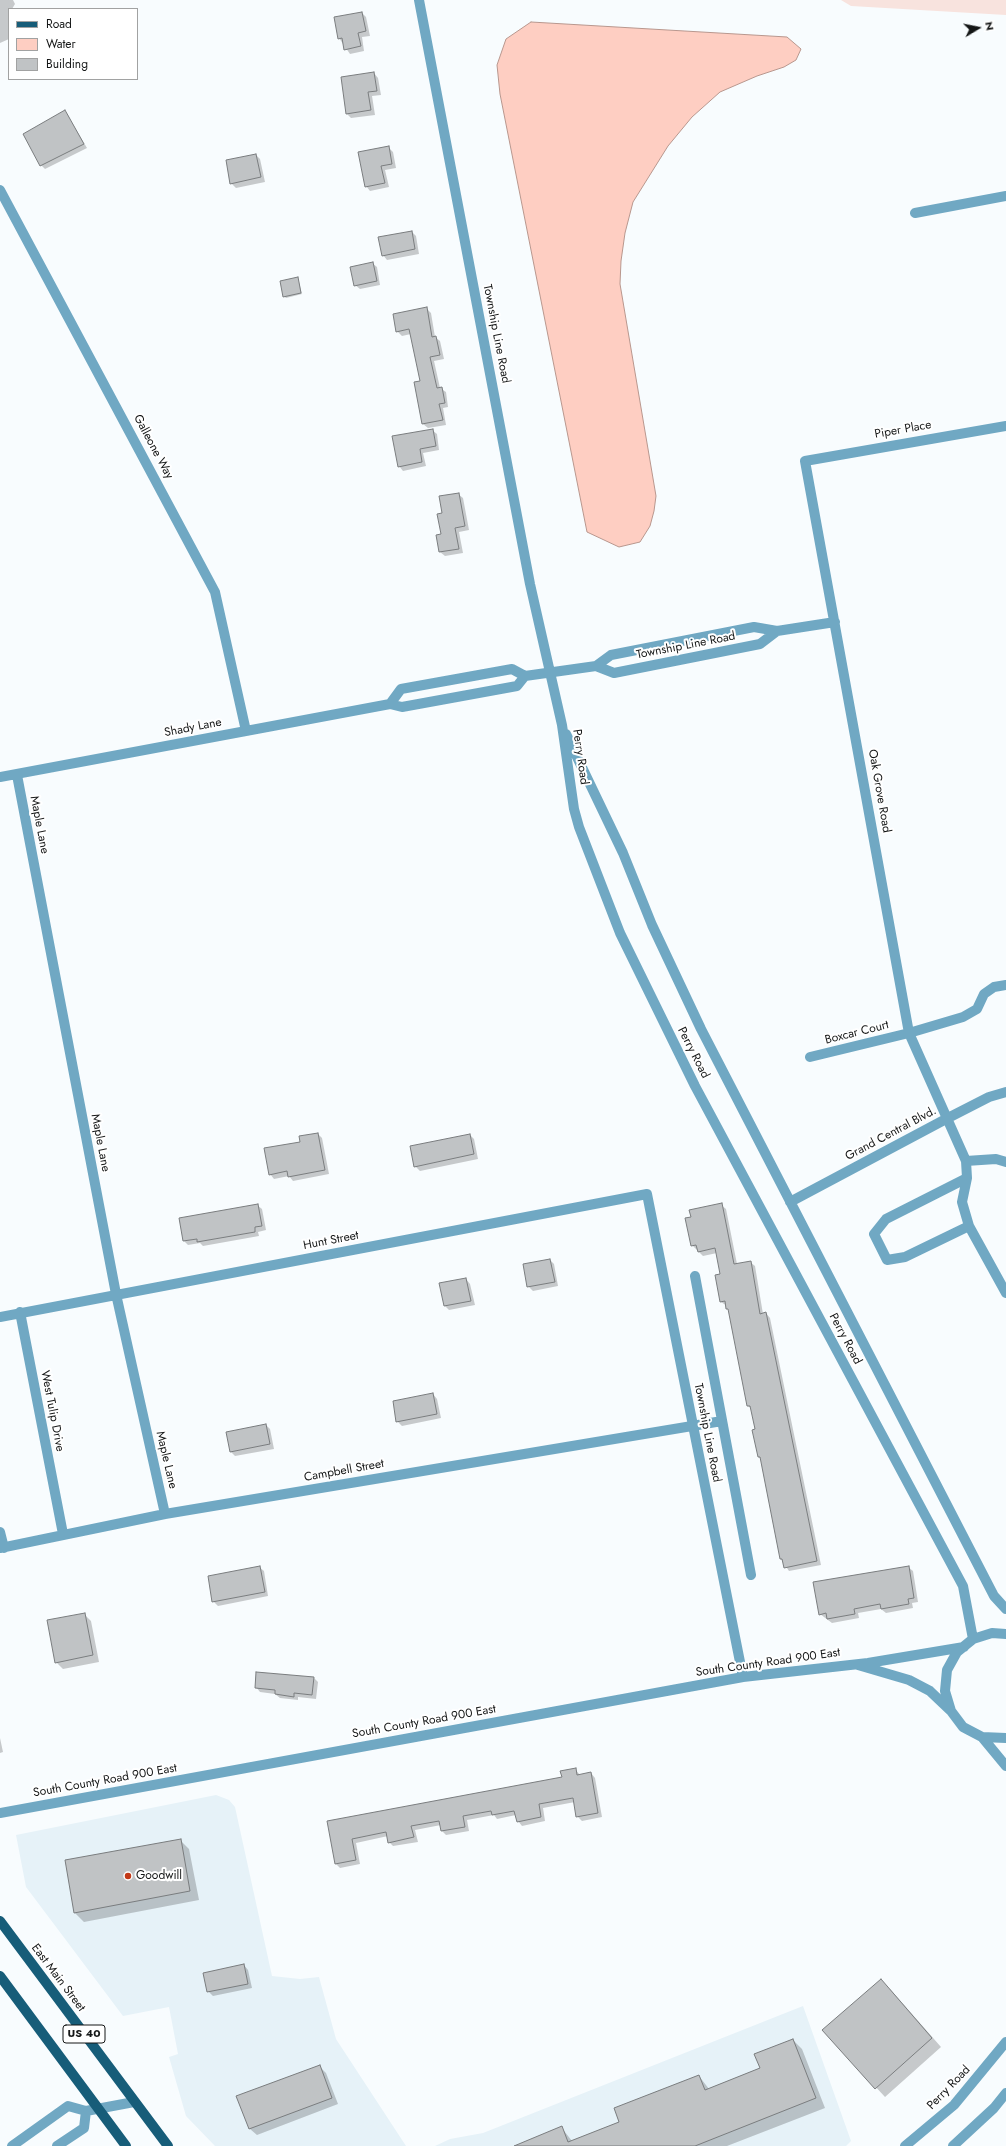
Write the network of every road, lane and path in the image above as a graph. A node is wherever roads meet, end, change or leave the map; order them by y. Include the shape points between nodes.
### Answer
1 (419, 0) edge
2 (0, 190) edge
3 (1006, 196) edge
4 (914, 213) dead end
5 (1006, 426) edge
6 (805, 461) joint
7 (835, 622) junction
8 (777, 631) junction
9 (596, 666) junction
10 (549, 672) junction
11 (525, 676) junction
12 (390, 704) junction
13 (562, 725) junction
14 (246, 731) junction
15 (17, 774) junction
16 (0, 778) edge
17 (1006, 985) edge
18 (910, 1033) junction
19 (810, 1057) dead end
20 (1006, 1092) edge
21 (946, 1119) junction
22 (966, 1161) junction
23 (1006, 1162) edge
24 (967, 1178) junction
25 (646, 1194) joint
26 (790, 1202) junction
27 (969, 1226) junction
28 (695, 1276) dead end
29 (1006, 1292) edge
30 (116, 1294) junction
31 (20, 1312) junction
32 (0, 1317) edge
33 (722, 1421) junction
34 (692, 1425) junction
35 (165, 1514) junction
36 (0, 1532) edge
37 (64, 1534) junction
38 (2, 1548) edge
39 (751, 1575) dead end
40 (1006, 1609) edge
41 (1006, 1634) edge
42 (973, 1639) junction
43 (964, 1647) junction
44 (854, 1664) junction
45 (743, 1677) junction
46 (951, 1711) junction
47 (982, 1737) junction
48 (1006, 1738) edge
49 (1006, 1766) edge
50 (0, 1813) edge
51 (0, 1921) edge
52 (0, 1976) edge
53 (1006, 2042) edge
54 (1006, 2093) edge
55 (134, 2102) junction
56 (98, 2109) junction
57 (86, 2112) junction
58 (12, 2146) edge
59 (57, 2146) edge
60 (126, 2146) edge
61 (168, 2146) edge
62 (905, 2146) edge
63 (953, 2146) edge

1 - 10 street, Township Line Road
2 - 14 street, Galleone Way via 215,592
3 - 4 street
5 - 6 street, Piper Place
6 - 7 street, Oak Grove Road
7 - 8 street, Township Line Road
7 - 18 street, Oak Grove Road
8 - 9 street, Township Line Road via 754,627 611,655
8 - 9 street, Township Line Road via 760,644 614,673
9 - 10 street, Township Line Road
10 - 11 street, Shady Lane
10 - 13 street, Township Line Road
11 - 12 street, Shady Lane via 517,686 402,707
11 - 12 street, Shady Lane via 512,669 401,689
12 - 14 street, Shady Lane
13 - 26 street, Perry Road via 623,853 652,926
13 - 42 street, Perry Road via 579,827 620,933 695,1086 963,1586
14 - 15 street, Shady Lane
15 - 16 street, Shady Lane
15 - 30 street, Maple Lane
17 - 18 street, Boxcar Court via 994,987 984,994 977,1009 963,1017
18 - 19 street, Boxcar Court
18 - 21 street, Oak Grove Road
20 - 21 street, Grand Central Blvd. via 989,1097
21 - 22 street, Oak Grove Road
21 - 26 street, Grand Central Blvd.
22 - 23 street via 996,1159
22 - 24 street
24 - 27 street via 962,1202
24 - 27 street via 886,1219 874,1234 887,1260 905,1258
25 - 30 street, Hunt Street
25 - 34 street, Township Line Road
26 - 40 street, Perry Road via 994,1596
27 - 29 street
28 - 33 street
30 - 31 street, Hunt Street
30 - 35 street, Maple Lane
31 - 32 street
31 - 37 street, West Tulip Drive
33 - 34 street, Campbell Street
33 - 39 street
34 - 35 street, Campbell Street
34 - 45 street, Township Line Road
35 - 37 street, Campbell Street
36 - 38 street
37 - 38 street, Campbell Street
41 - 42 street via 992,1633
42 - 43 street
43 - 44 street, South County Road 900 East
43 - 46 street via 957,1652 947,1670 945,1691
44 - 45 street, South County Road 900 East
44 - 46 street, South County Road 900 East via 909,1680 930,1691
45 - 50 street, South County Road 900 East
46 - 47 street via 964,1727
47 - 48 street
47 - 49 street
51 - 55 main road, East Main Street / US 40
52 - 56 main road, US 40
53 - 62 street, Perry Road via 954,2105
54 - 63 street via 994,2108
55 - 56 street
55 - 61 main road, East Main Street / US 40
56 - 57 street
56 - 60 main road, US 40
57 - 58 street via 68,2106
57 - 59 street via 84,2128

